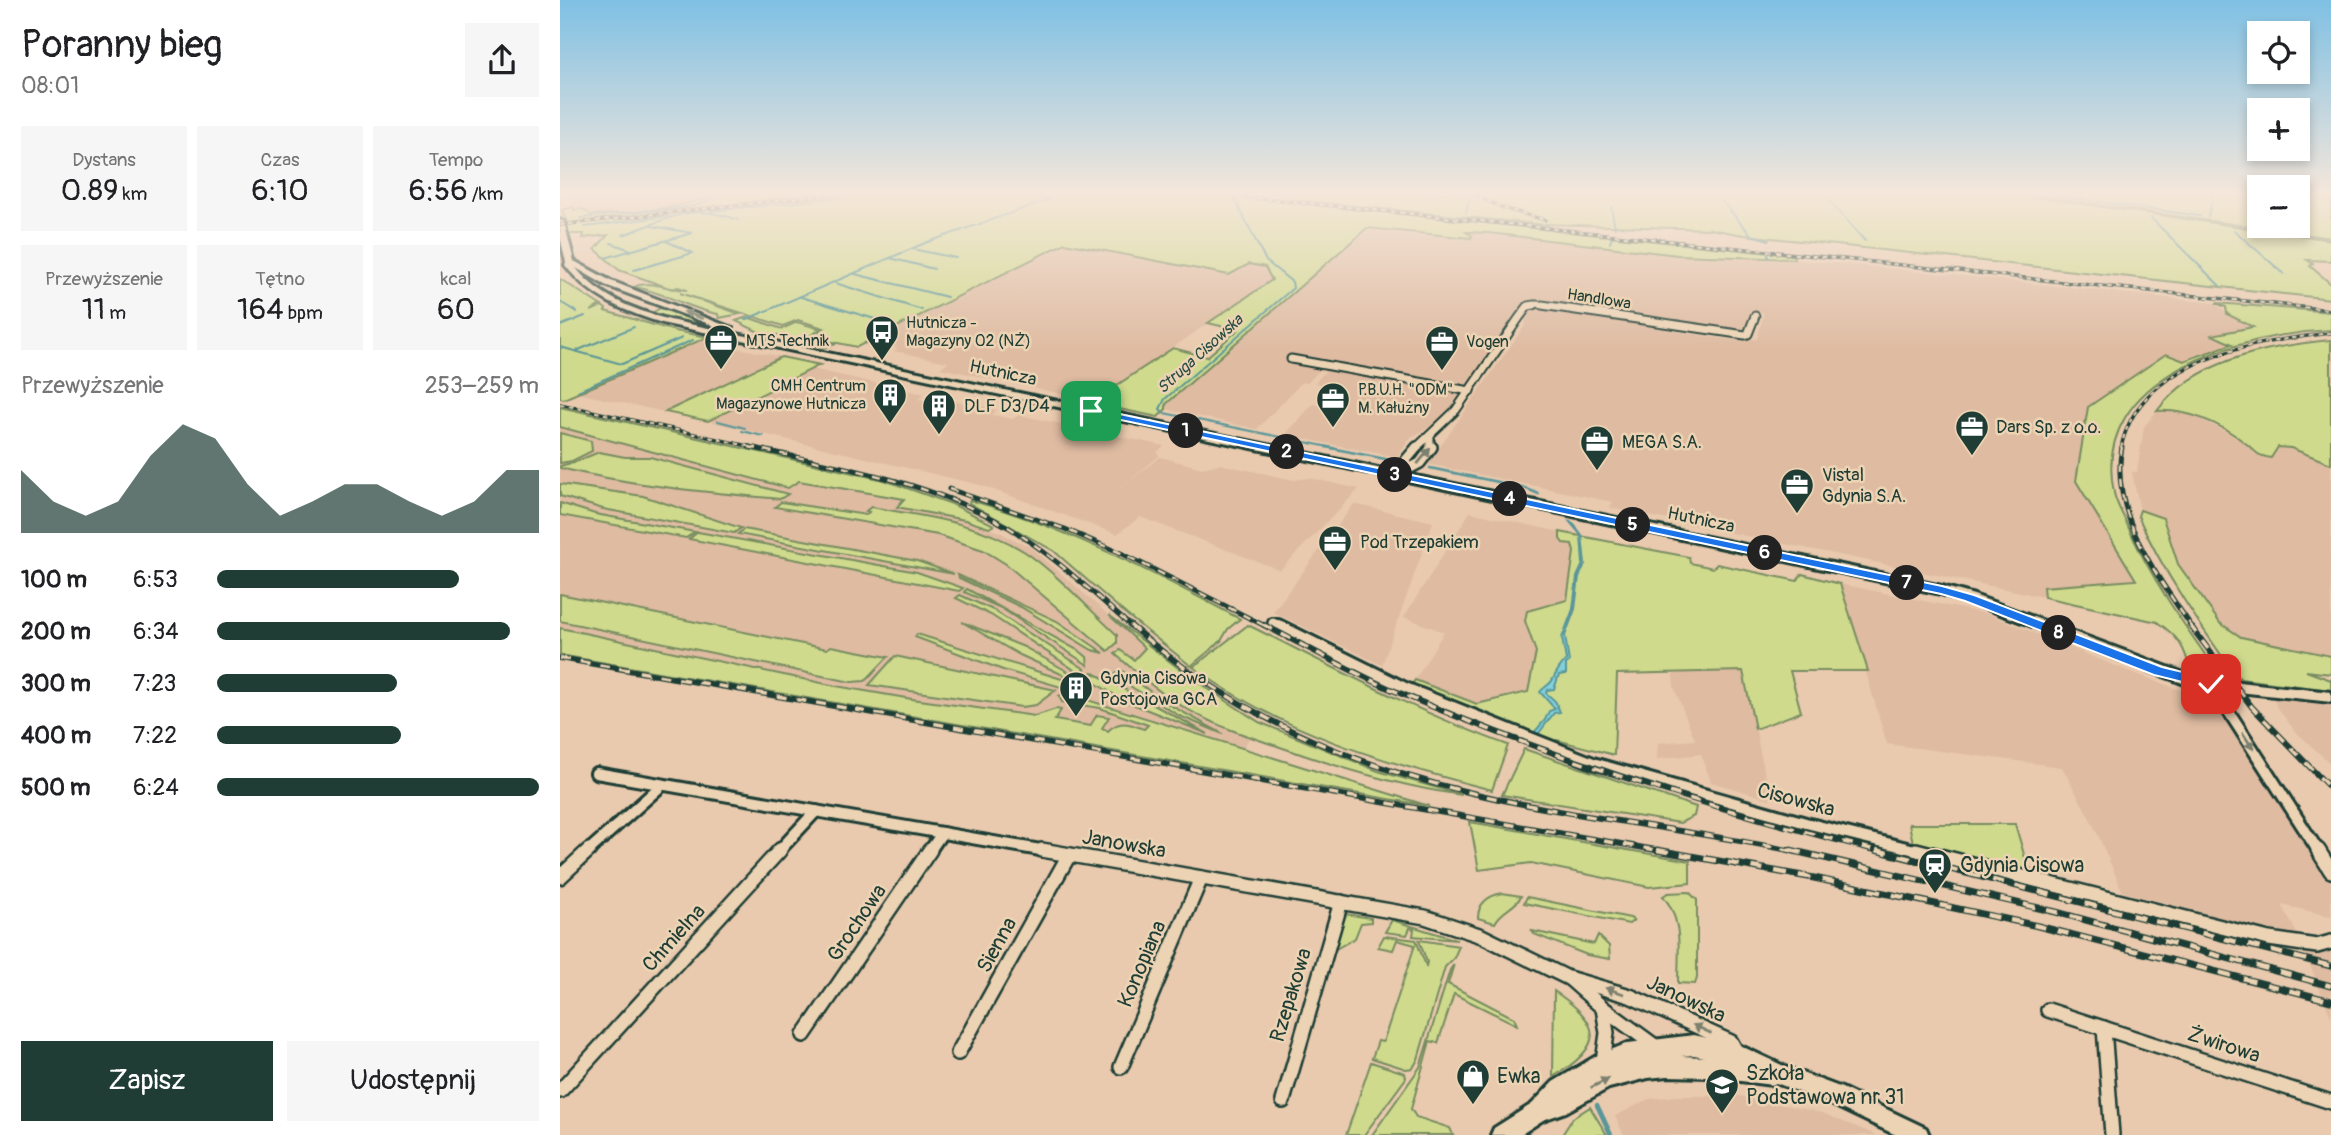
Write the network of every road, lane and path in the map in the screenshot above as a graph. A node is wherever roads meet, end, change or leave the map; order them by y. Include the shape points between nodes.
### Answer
1 (566, 246) edge
2 (570, 262) junction
3 (595, 275) junction
4 (579, 279) junction
5 (650, 299) junction
6 (664, 304) junction
7 (620, 306) junction
8 (644, 315) junction
9 (1755, 316) dead end
10 (720, 325) junction
11 (708, 330) junction
12 (768, 342) junction
13 (1292, 359) dead end
14 (1470, 391) junction
15 (1430, 437) junction
16 (1406, 473) junction
17 (1273, 623) dead end
18 (2211, 684) junction
19 (2331, 697) edge
20 (596, 773) dead end
21 (662, 785) junction
22 (816, 811) junction
23 (942, 833) junction
24 (1069, 855) junction
25 (2331, 871) edge
26 (560, 877) edge
27 (1201, 878) junction
28 (1341, 902) junction
29 (2331, 942) edge
30 (1568, 978) junction
31 (1603, 1008) junction
32 (2048, 1010) dead end
33 (2104, 1028) junction
34 (804, 1035) dead end
35 (958, 1053) dead end
36 (1740, 1055) junction
37 (1662, 1057) junction
38 (1603, 1063) junction
39 (1121, 1067) dead end
40 (1782, 1076) junction
41 (560, 1091) edge
42 (1283, 1101) dead end
43 (2331, 1102) edge
44 (1539, 1111) junction
45 (1501, 1135) edge
46 (1919, 1135) edge
47 (2112, 1135) edge

1 - 2 main road, Hutnicza
2 - 3 main road, Hutnicza
2 - 4 main road, Hutnicza
3 - 4 street
3 - 5 main road, Hutnicza
4 - 7 main road, Hutnicza
5 - 6 main road, Hutnicza
5 - 7 main road
6 - 8 street
10 -> 6 main road, Hutnicza
7 - 8 main road, Hutnicza
8 - 11 main road, Hutnicza
9 - 14 street, Handlowa via 1745,335 1532,304
10 - 11 main road
10 - 12 main road, Hutnicza
11 - 12 main road, Hutnicza
12 - 16 main road, Hutnicza
13 - 14 street
14 - 15 street, Handlowa
15 - 16 street, Handlowa via 1418,443 1406,460
16 -> 15 street, Handlowa via 1432,446
16 - 18 main road, Hutnicza via 1942,590 2159,671
17 - 29 street, Cisowska via 1405,688 1593,763 1806,823 2269,939 2317,946
18 - 19 main road, Hutnicza
18 -> 25 street
20 - 21 street, Janowska
21 - 22 street, Janowska
21 - 26 street
22 - 23 street, Janowska
22 - 41 street, Chmielna
23 - 24 street, Janowska
23 - 34 street, Grochowa
24 - 27 street, Janowska
24 - 35 street, Sienna
27 - 28 street, Janowska
27 - 39 street, Konopiana
28 - 30 street, Janowska via 1464,929
28 - 42 street, Rzepakowa
30 - 31 street, Janowska
36 -> 30 street, Janowska via 1731,1042 1661,1009
31 - 37 street, Janowska
31 - 38 street via 1607,1034
32 - 33 street, Żwirowa
33 - 43 street, Żwirowa
33 - 47 street
36 - 37 main road via 1694,1045
36 - 40 main road
37 - 38 main road via 1628,1053
37 - 40 main road
44 -> 37 street via 1560,1107 1603,1081
38 - 44 main road via 1560,1089
40 - 46 main road via 1835,1095
44 - 45 main road

